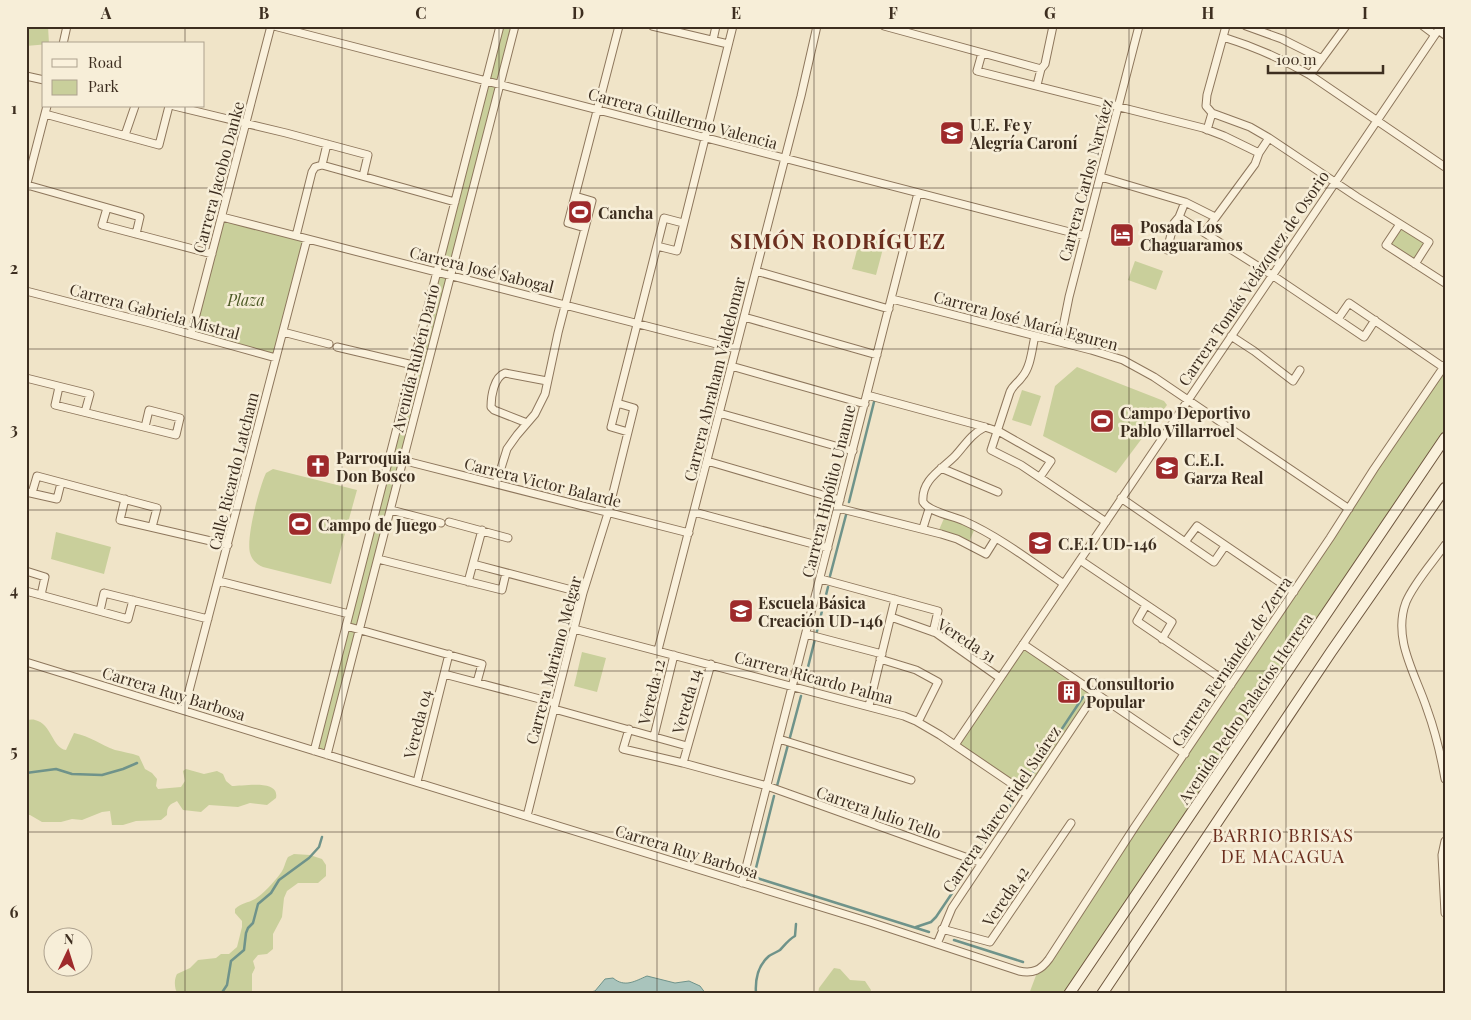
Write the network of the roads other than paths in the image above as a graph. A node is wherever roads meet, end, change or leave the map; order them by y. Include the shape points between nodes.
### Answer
1 (67, 26) edge
2 (273, 26) edge
3 (500, 26) edge
4 (515, 26) edge
5 (619, 26) edge
6 (652, 26) edge
7 (716, 26) edge
8 (733, 26) edge
9 (817, 26) edge
10 (884, 26) edge
11 (1053, 26) edge
12 (1139, 26) edge
13 (1226, 26) edge
14 (1246, 26) edge
15 (1346, 26) edge
16 (1423, 26) edge
17 (911, 30) edge
18 (1440, 32) edge
19 (1223, 37) junction
20 (713, 40) junction
21 (63, 42) edge
22 (728, 44) junction
23 (982, 53) junction
24 (1322, 59) junction
25 (1041, 69) junction
26 (1310, 75) junction
27 (26, 76) edge
28 (42, 80) edge
29 (486, 81) junction
30 (500, 85) junction
31 (1037, 85) junction
32 (1118, 107) junction
33 (134, 108) edge
34 (168, 108) edge
35 (182, 108) edge
36 (46, 110) edge
37 (597, 110) junction
38 (1212, 113) junction
39 (1376, 121) junction
40 (246, 123) junction
41 (1207, 130) junction
42 (125, 136) junction
43 (704, 137) junction
44 (1269, 138) junction
45 (327, 144) junction
46 (1259, 153) junction
47 (785, 158) junction
48 (322, 165) junction
49 (1444, 165) edge
50 (363, 176) junction
51 (1101, 178) junction
52 (1334, 182) junction
53 (27, 186) edge
54 (918, 193) junction
55 (574, 196) junction
56 (455, 202) junction
57 (1185, 202) junction
58 (107, 208) junction
59 (222, 217) junction
60 (1216, 217) junction
61 (1178, 218) junction
62 (683, 223) junction
63 (1400, 224) junction
64 (585, 228) junction
65 (1205, 232) junction
66 (136, 234) junction
67 (296, 236) junction
68 (1085, 236) junction
69 (307, 239) junction
70 (657, 246) junction
71 (1167, 250) dead end
72 (212, 254) junction
73 (1415, 264) junction
74 (756, 271) junction
75 (437, 272) junction
76 (451, 275) junction
77 (1272, 275) junction
78 (1445, 283) edge
79 (26, 292) edge
80 (892, 299) junction
81 (565, 305) junction
82 (889, 308) junction
83 (744, 317) junction
84 (1338, 319) junction
85 (1374, 320) junction
86 (637, 323) junction
87 (283, 332) junction
88 (191, 334) junction
89 (1035, 336) junction
90 (1231, 336) junction
91 (1060, 342) junction
92 (328, 344) dead end
93 (337, 346) dead end
94 (736, 349) junction
95 (877, 355) junction
96 (276, 358) junction
97 (414, 365) junction
98 (731, 366) junction
99 (1444, 366) edge
100 (1300, 370) dead end
101 (26, 378) edge
102 (547, 381) junction
103 (59, 387) junction
104 (867, 396) junction
105 (1188, 400) junction
106 (617, 403) junction
107 (865, 404) junction
108 (85, 412) junction
109 (719, 413) junction
110 (527, 423) junction
111 (145, 427) junction
112 (985, 427) junction
113 (998, 431) junction
114 (628, 432) junction
115 (1445, 438) edge
116 (853, 451) junction
117 (390, 457) junction
118 (403, 460) junction
119 (707, 461) junction
120 (941, 468) junction
121 (1040, 477) junction
122 (61, 483) junction
123 (496, 484) junction
124 (1445, 488) edge
125 (998, 492) dead end
126 (29, 493) edge
127 (1121, 498) junction
128 (125, 500) junction
129 (840, 500) junction
130 (838, 508) junction
131 (929, 509) junction
132 (1349, 509) junction
133 (391, 510) junction
134 (608, 512) junction
135 (694, 512) junction
136 (1106, 522) junction
137 (152, 527) junction
138 (923, 528) junction
139 (482, 530) junction
140 (689, 533) junction
141 (508, 538) dead end
142 (996, 538) junction
143 (1185, 542) junction
144 (228, 545) junction
145 (1445, 545) edge
146 (1225, 546) junction
147 (828, 548) junction
148 (378, 559) junction
149 (1080, 560) junction
150 (473, 564) junction
151 (26, 571) edge
152 (506, 573) junction
153 (821, 578) junction
154 (219, 581) junction
155 (468, 582) junction
156 (1064, 584) junction
157 (26, 591) edge
158 (583, 592) junction
159 (1294, 592) junction
160 (41, 595) junction
161 (895, 599) junction
162 (133, 600) junction
163 (1146, 605) junction
164 (100, 611) junction
165 (349, 614) junction
166 (890, 617) junction
167 (208, 619) junction
168 (346, 626) junction
169 (574, 629) junction
170 (360, 630) junction
171 (933, 632) junction
172 (812, 636) junction
173 (1162, 639) junction
174 (1023, 644) junction
175 (658, 650) junction
176 (449, 654) junction
177 (674, 655) junction
178 (881, 656) junction
179 (26, 662) edge
180 (711, 664) junction
181 (444, 674) junction
182 (1000, 678) junction
183 (478, 682) junction
184 (1231, 685) junction
185 (793, 686) junction
186 (1095, 694) junction
187 (555, 706) junction
188 (869, 706) junction
189 (184, 710) junction
190 (918, 722) junction
191 (628, 729) junction
192 (654, 736) junction
193 (785, 741) junction
194 (955, 745) junction
195 (687, 746) junction
196 (314, 751) junction
197 (1185, 754) junction
198 (327, 755) junction
199 (683, 763) junction
200 (1445, 779) edge
201 (911, 780) dead end
202 (417, 782) junction
203 (767, 786) junction
204 (1027, 794) junction
205 (527, 816) junction
206 (1070, 823) dead end
207 (1445, 841) edge
208 (982, 862) junction
209 (742, 883) junction
210 (1445, 914) edge
211 (942, 929) junction
212 (937, 944) junction
213 (1038, 970) joint
214 (1069, 994) edge
215 (1102, 994) edge

1 - 21 street
2 - 29 street, Carrera Guillermo Valencia
2 - 40 street, Carrera Jacobo Danke
3 - 29 street, Avenida Rubén Darío
4 - 30 street, Avenida Rubén Darío
5 - 37 street
6 - 20 street
7 - 20 street
8 - 22 street
9 - 47 street, Carrera Abraham Valdelomar
10 - 17 street
11 - 25 street
12 - 32 street, Carrera Carlos Narváez
13 - 19 street
14 - 24 street
15 - 24 street
16 - 18 street
17 - 23 street
18 - 39 street, Carrera Tomás Velázquez de Osorio
19 - 26 street via 1272,54
19 - 38 street via 1206,103
20 - 22 street
22 - 43 street
23 - 25 street
23 - 31 street via 978,71
24 - 26 street
25 - 31 street
26 - 39 street
27 - 28 street
29 - 30 street, Carrera Guillermo Valencia
29 - 56 street, Avenida Rubén Darío
30 - 37 street, Carrera Guillermo Valencia
30 - 76 street, Avenida Rubén Darío
31 - 32 street
32 - 41 street
32 - 51 street, Carrera Carlos Narváez
33 - 42 street
34 - 42 street via 159,145
35 - 40 street
36 - 42 street
36 - 53 street
37 - 43 street, Carrera Guillermo Valencia
37 - 55 street
38 - 41 street
38 - 44 street
39 - 49 street
39 - 52 street, Carrera Tomás Velázquez de Osorio
40 - 45 street
40 - 59 street, Carrera Jacobo Danke
41 - 46 street
43 - 47 street, Carrera Guillermo Valencia
43 - 62 street
44 - 46 street
44 - 52 street
45 - 48 street
45 - 50 street via 368,155
46 - 60 street via 1255,164
47 - 54 street, Carrera Guillermo Valencia
47 - 74 street, Carrera Abraham Valdelomar
48 - 50 street
48 - 67 street via 312,172
50 - 56 street
51 - 57 street
51 - 68 street, Carrera Carlos Narváez
52 - 63 street
52 - 77 street, Carrera Tomás Velázquez de Osorio
53 - 58 street
54 - 68 street, Carrera Guillermo Valencia
54 - 80 street, Carrera Hipólito Unanue
55 - 64 street via 568,223
55 - 64 street via 592,201
56 - 75 street, Avenida Rubén Darío
57 - 60 street
57 - 61 street
58 - 66 street via 140,217
58 - 66 street via 102,225
59 - 67 street, Carrera José Sabogal
59 - 72 street, Carrera Jacobo Danke
60 - 65 street
61 - 65 street
61 - 71 street
62 - 70 street via 664,218
62 - 70 street via 677,251
63 - 73 street via 1386,245
63 - 73 street via 1429,242
64 - 81 street
65 - 77 street
66 - 72 street
67 - 69 street, Carrera José Sabogal
68 - 91 street, Carrera Carlos Narváez
69 - 75 street, Carrera José Sabogal
69 - 87 street, Calle Ricardo Latcham
70 - 86 street
72 - 88 street, Carrera Jacobo Danke
73 - 78 street
74 - 82 street
74 - 83 street, Carrera Abraham Valdelomar
75 - 76 street, Carrera José Sabogal
75 - 97 street, Avenida Rubén Darío
76 - 81 street, Carrera José Sabogal
76 - 118 street, Avenida Rubén Darío
77 - 84 street
77 - 90 street, Carrera Tomás Velázquez de Osorio
79 - 88 street, Carrera Gabriela Mistral
80 - 82 street, Carrera Hipólito Unanue
80 - 89 street, Carrera José María Eguren
81 - 86 street, Carrera José Sabogal
81 - 102 street
82 - 95 street, Carrera Hipólito Unanue
83 - 94 street, Carrera Abraham Valdelomar
83 - 95 street
84 - 85 street via 1349,303
84 - 85 street via 1364,337
85 - 99 street
86 - 94 street, Carrera José Sabogal
86 - 106 street
87 - 92 street
87 - 96 street, Calle Ricardo Latcham
88 - 96 street, Carrera Gabriela Mistral
89 - 91 street, Carrera José María Eguren
89 - 113 street via 1028,366 1024,376 1012,387
90 - 100 street via 1293,380
90 - 105 street, Carrera Tomás Velázquez de Osorio
91 - 105 street, Carrera José María Eguren via 1123,360 1151,374
93 - 97 street
94 - 98 street, Carrera Abraham Valdelomar
95 - 104 street, Carrera Hipólito Unanue
96 - 144 street, Calle Ricardo Latcham
97 - 117 street, Avenida Rubén Darío
98 - 107 street
98 - 109 street, Carrera Abraham Valdelomar
99 - 132 street, Carrera Fernández de Zerra
101 - 103 street
102 - 110 street via 538,410
102 - 110 street via 505,373 498,378 491,407
103 - 108 street via 55,405
103 - 108 street via 90,394
104 - 107 street, Carrera Hipólito Unanue
104 - 112 street
105 - 127 street, Carrera Tomás Velázquez de Osorio
105 - 132 street, Carrera José María Eguren
106 - 114 street, Carrera Mariano Melgar via 634,408
106 - 114 street via 611,427
107 - 116 street, Carrera Hipólito Unanue
108 - 111 street
109 - 116 street
109 - 119 street, Carrera Abraham Valdelomar
110 - 123 street via 507,449
111 - 111 street via 176,435 180,418 149,410
112 - 113 street
112 - 120 street via 972,435
113 - 121 street via 990,450
113 - 121 street via 1051,461
114 - 134 street, Carrera Mariano Melgar
115 - 214 main road, Avenida Pedro Palacios Herrera
116 - 129 street, Carrera Hipólito Unanue
117 - 118 street, Carrera Victor Balarde
117 - 165 street, Avenida Rubén Darío
118 - 123 street, Carrera Victor Balarde
118 - 133 street, Avenida Rubén Darío
119 - 129 street
119 - 135 street, Carrera Abraham Valdelomar
120 - 125 street
120 - 131 street via 924,489 923,502
121 - 136 street
122 - 126 street via 36,476
122 - 126 street via 57,499
122 - 128 street
123 - 134 street, Carrera Victor Balarde
124 - 215 main road
127 - 136 street, Carrera Tomás Velázquez de Osorio
127 - 143 street
128 - 137 street via 157,508
128 - 137 street via 120,520
129 - 130 street, Carrera Hipólito Unanue
130 - 138 street
130 - 147 street, Carrera Hipólito Unanue
131 - 138 street
131 - 142 street
132 - 159 street, Carrera Fernández de Zerra
133 - 139 street
133 - 148 street, Avenida Rubén Darío
134 - 140 street, Carrera Victor Balarde
134 - 158 street, Carrera Mariano Melgar
135 - 140 street, Carrera Abraham Valdelomar
135 - 147 street
136 - 149 street, Carrera Tomás Velázquez de Osorio
137 - 144 street
138 - 142 street via 957,539 986,554
139 - 141 street
139 - 150 street
140 - 175 street, Carrera Abraham Valdelomar
142 - 156 street
143 - 146 street via 1196,526
143 - 146 street via 1214,562
144 - 154 street, Calle Ricardo Latcham
145 - 200 street via 1409,596 1402,627 1407,658 1428,710
146 - 159 street
147 - 153 street, Carrera Hipólito Unanue
148 - 155 street
148 - 170 street, Avenida Rubén Darío
149 - 156 street, Carrera Tomás Velázquez de Osorio
149 - 163 street
150 - 152 street
150 - 155 street
151 - 160 street via 45,577
152 - 155 street via 502,590
152 - 158 street
153 - 161 street, Vereda 31
153 - 172 street, Carrera Hipólito Unanue
154 - 165 street
154 - 167 street, Calle Ricardo Latcham
156 - 174 street, Carrera Tomás Velázquez de Osorio
157 - 160 street
158 - 169 street, Carrera Mariano Melgar
159 - 184 street, Carrera Fernández de Zerra
160 - 164 street
161 - 166 street
161 - 171 street, Vereda 31 via 938,611
162 - 164 street via 104,593
162 - 164 street via 128,619
162 - 167 street
163 - 173 street via 1136,621
163 - 173 street via 1172,622
165 - 168 street, Avenida Rubén Darío
166 - 171 street, Vereda 31
166 - 178 street
167 - 189 street, Calle Ricardo Latcham
168 - 170 street
168 - 196 street, Avenida Rubén Darío
169 - 175 street, Carrera Ricardo Palma
169 - 187 street, Carrera Mariano Melgar
170 - 176 street
170 - 198 street, Avenida Rubén Darío
171 - 182 street, Vereda 31
172 - 178 street
172 - 185 street, Carrera Hipólito Unanue
173 - 184 street
174 - 182 street, Carrera Tomás Velázquez de Osorio
174 - 186 street
175 - 177 street, Carrera Ricardo Palma
176 - 181 street, Vereda 04
176 - 183 street via 482,664
177 - 180 street, Carrera Ricardo Palma
177 - 192 street, Vereda 12
178 - 188 street
178 - 190 street via 938,682
179 - 189 street, Carrera Ruy Barbosa
180 - 185 street, Carrera Ricardo Palma
180 - 195 street, Vereda 14
181 - 183 street
181 - 202 street, Vereda 04
182 - 194 street, Carrera Tomás Velázquez de Osorio
183 - 187 street
184 - 197 street, Carrera Fernández de Zerra
185 - 188 street, Carrera Ricardo Palma
185 - 193 street, Carrera Hipólito Unanue
186 - 197 street
186 - 204 street, Carrera Marco Fidel Suárez
187 - 191 street
187 - 205 street, Carrera Mariano Melgar
188 - 190 street, Carrera Ricardo Palma
189 - 196 street, Carrera Ruy Barbosa
190 - 194 street, Carrera Ricardo Palma
191 - 192 street
191 - 199 street, Carrera Julio Tello via 623,749
192 - 195 street
193 - 201 street
193 - 203 street, Carrera Hipólito Unanue
194 - 204 street, Carrera Ricardo Palma
195 - 199 street, Vereda 14
196 - 198 street, Carrera Ruy Barbosa
197 - 213 street, Carrera Fernández de Zerra via 1046,963
198 - 202 street, Carrera Ruy Barbosa
199 - 203 street, Carrera Julio Tello
202 - 205 street, Carrera Ruy Barbosa
203 - 208 street, Carrera Julio Tello
203 - 209 street, Carrera Hipólito Unanue
204 - 208 street, Carrera Marco Fidel Suárez
205 - 209 street, Carrera Ruy Barbosa
206 - 211 street, Vereda 42 via 990,942
207 - 210 street via 1442,855
208 - 211 street, Carrera Marco Fidel Suárez
209 - 212 street, Carrera Ruy Barbosa
211 - 212 street, Carrera Marco Fidel Suárez
212 - 213 street, Carrera Ruy Barbosa via 1019,971

